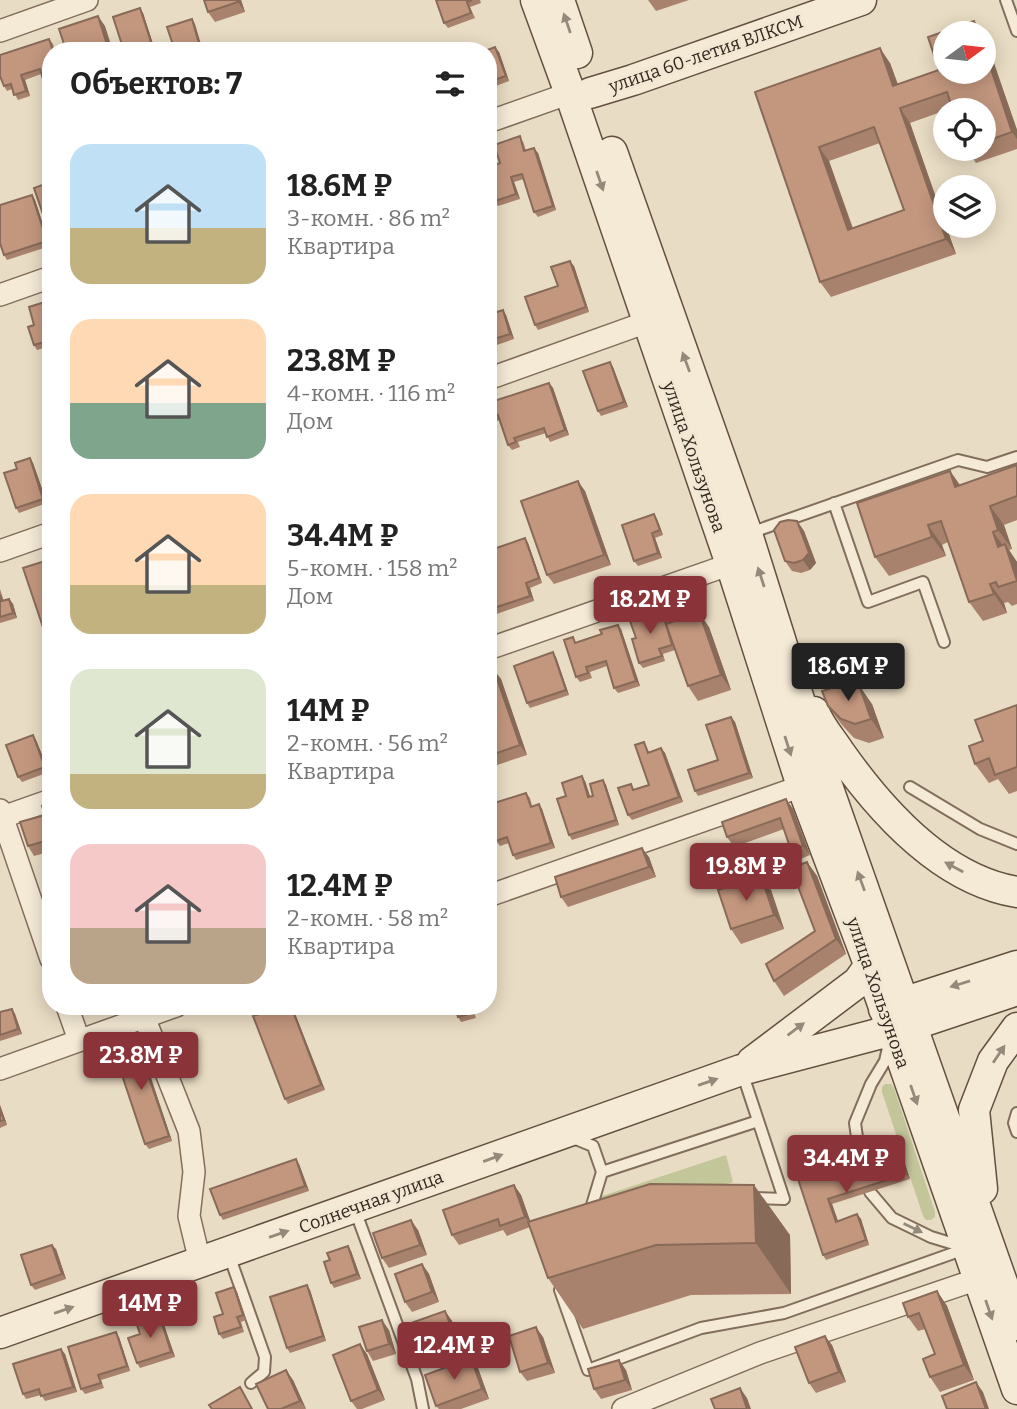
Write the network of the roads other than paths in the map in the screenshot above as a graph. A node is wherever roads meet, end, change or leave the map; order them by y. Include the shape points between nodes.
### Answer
1 (87, 0) edge
2 (536, 0) edge
3 (559, 0) edge
4 (861, 0) edge
5 (1006, 0) edge
6 (0, 31) edge
7 (1017, 31) edge
8 (580, 93) junction
9 (497, 119) edge
10 (42, 280) edge
11 (0, 295) edge
12 (647, 322) junction
13 (497, 376) edge
14 (1017, 457) edge
15 (834, 503) junction
16 (747, 534) junction
17 (42, 536) edge
18 (0, 551) edge
19 (731, 564) junction
20 (777, 627) junction
21 (944, 642) dead end
22 (497, 646) edge
23 (802, 786) junction
24 (910, 787) dead end
25 (42, 803) edge
26 (1, 815) edge
27 (1017, 844) edge
28 (1017, 892) edge
29 (497, 894) edge
30 (42, 933) edge
31 (877, 955) junction
32 (1017, 966) edge
33 (1017, 990) edge
34 (70, 1015) edge
35 (150, 1015) edge
36 (144, 1017) junction
37 (898, 1017) junction
38 (1017, 1028) edge
39 (79, 1040) junction
40 (0, 1069) edge
41 (741, 1070) junction
42 (1017, 1114) edge
43 (758, 1121) junction
44 (1017, 1132) edge
45 (562, 1134) junction
46 (861, 1165) edge
47 (603, 1172) junction
48 (870, 1192) edge
49 (745, 1197) edge
50 (354, 1207) junction
51 (587, 1223) edge
52 (977, 1243) junction
53 (228, 1252) junction
54 (200, 1262) junction
55 (554, 1273) edge
56 (978, 1279) junction
57 (1017, 1325) edge
58 (0, 1333) edge
59 (251, 1383) dead end
60 (1017, 1390) edge
61 (423, 1409) edge
62 (623, 1409) edge

1 - 6 street
2 - 8 main road, улица Хользунова
8 -> 3 main road, улица Хользунова
4 - 8 main road, улица 60-летия ВЛКСМ via 804,15
5 - 7 lane
8 - 9 street
8 -> 12 main road, улица Хользунова
16 -> 8 main road, улица Хользунова
10 - 11 street
12 - 13 street
12 - 19 main road, улица Хользунова
14 - 15 lane via 987,467 958,460
15 - 16 lane
15 - 21 lane via 868,602 923,582
20 -> 16 main road, улица Хользунова
17 - 18 street
19 - 22 street
19 -> 23 main road, улица Хользунова
28 -> 20 main road via 952,867 918,843 866,788 818,721
31 -> 20 main road, улица Хользунова
23 - 29 street
23 - 31 main road, улица Хользунова
24 - 27 lane via 980,829
25 - 26 street
26 - 30 street
31 - 37 main road, улица Хользунова
41 -> 31 main road, Солнечная улица via 858,982
32 -> 37 main road
33 - 37 main road
34 - 39 street
35 - 36 street
36 - 39 street
36 - 54 street via 189,1131 194,1172 189,1216
37 - 41 main road, Солнечная улица
37 - 46 lane via 885,1061 855,1123
37 - 52 main road, улица Хользунова
52 -> 38 main road via 974,1110 993,1061
39 - 40 street
41 - 43 lane
45 -> 41 main road, Солнечная улица
42 - 44 lane
43 - 47 lane
43 - 49 lane via 784,1199
45 - 47 lane via 593,1146
50 -> 45 main road, Солнечная улица
47 - 51 lane
48 -> 52 lane via 892,1218 931,1237
53 -> 50 main road, Солнечная улица
50 - 61 lane via 417,1379
52 - 55 lane via 784,1313 701,1328 588,1370
52 - 56 main road, улица Хользунова
52 - 57 main road, улица Хользунова
53 - 54 main road, Солнечная улица
53 - 59 lane via 264,1357 264,1372
58 -> 54 main road, Солнечная улица
56 -> 60 main road, улица Хользунова
56 - 62 street via 760,1353

